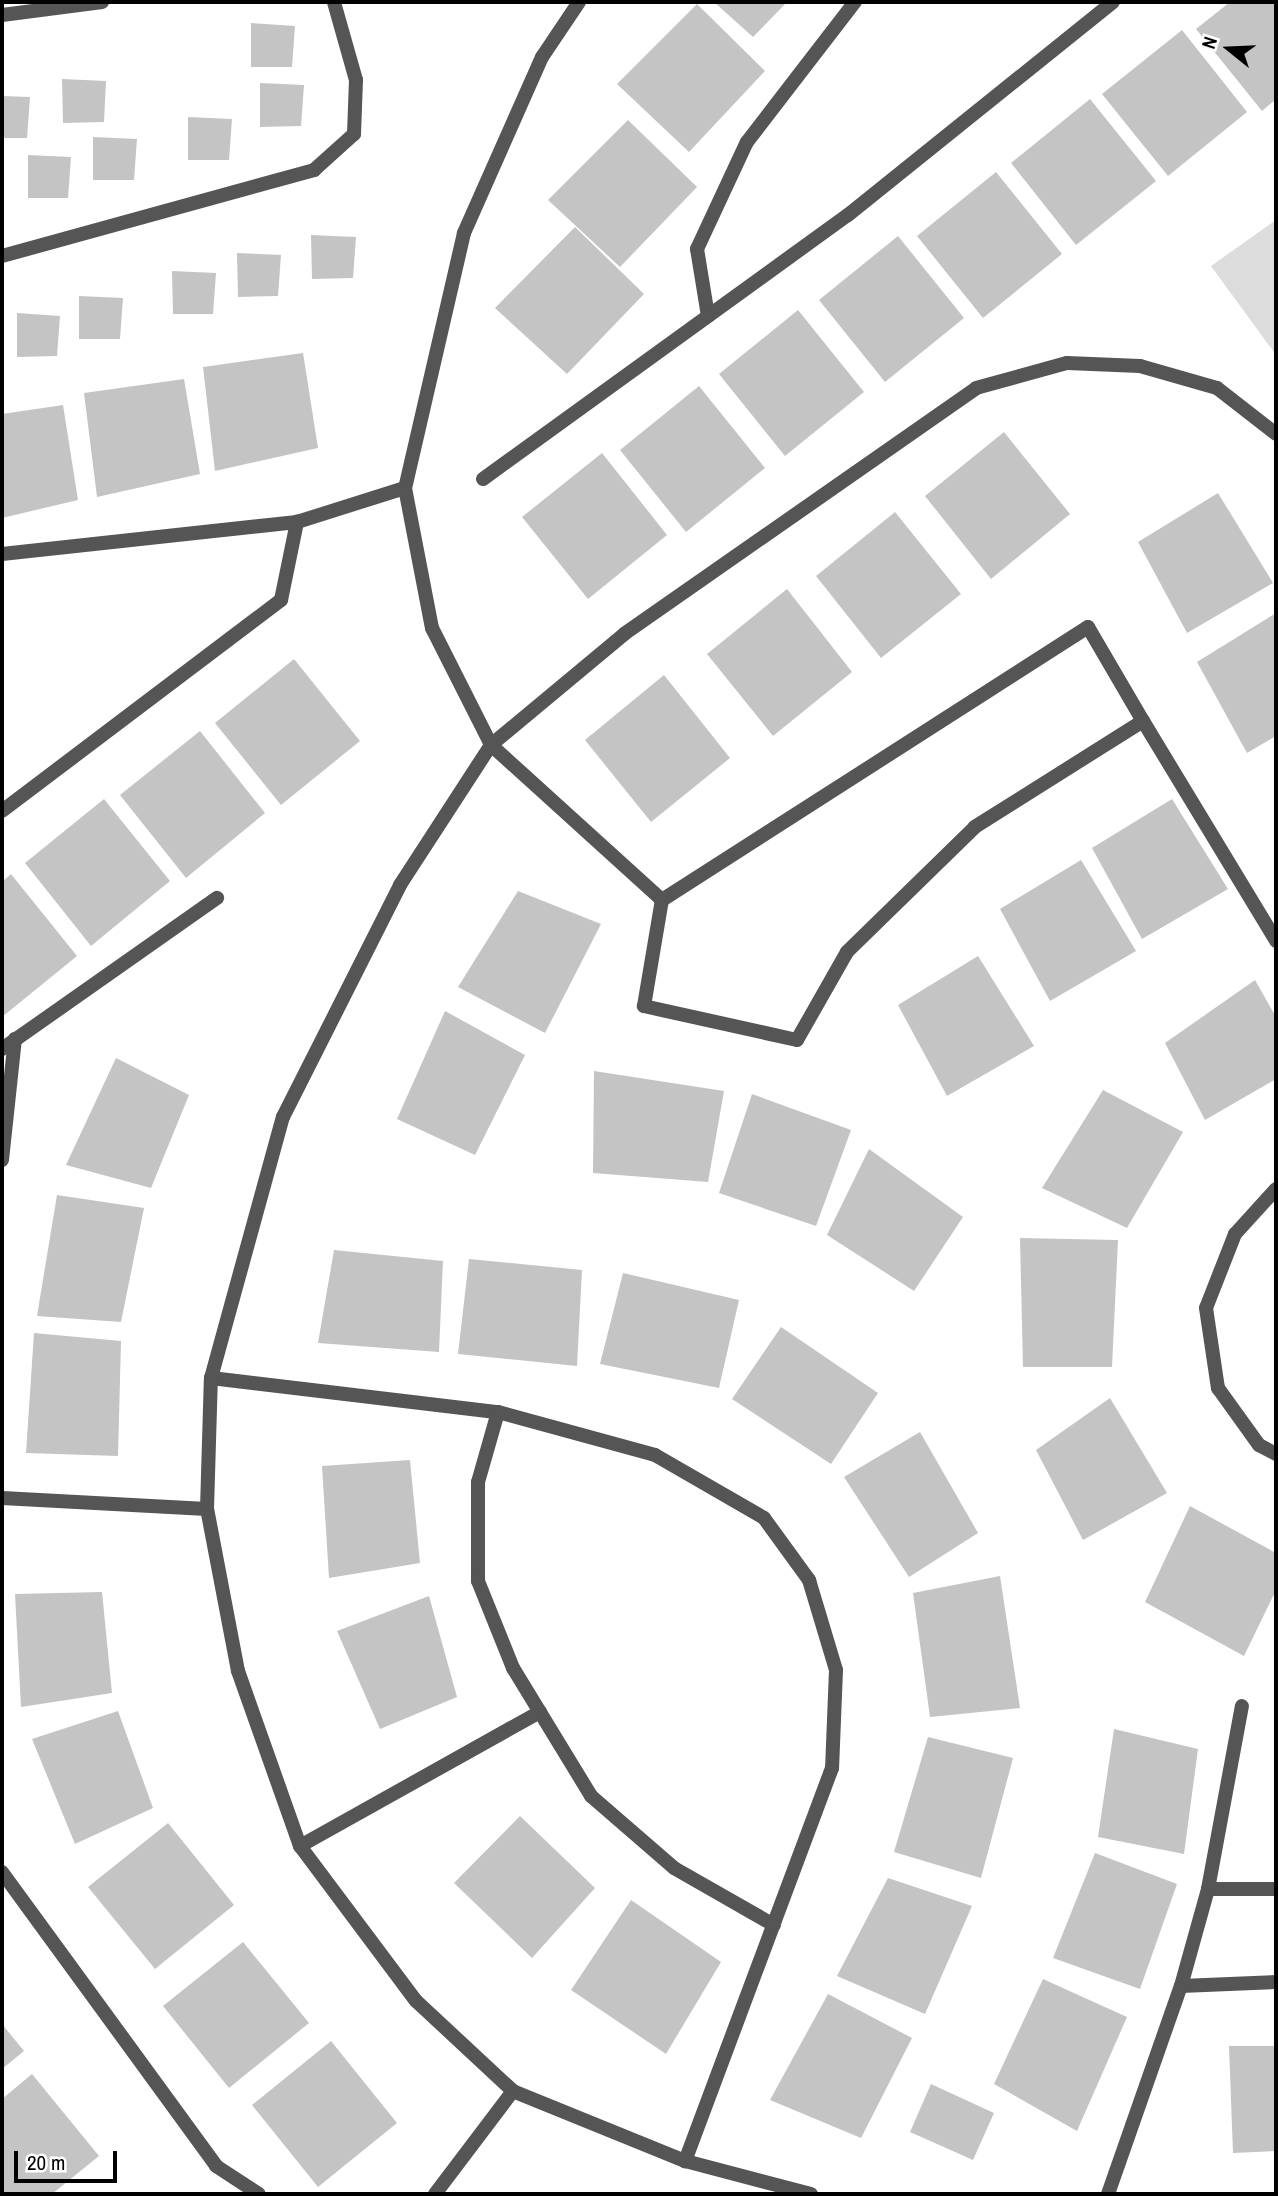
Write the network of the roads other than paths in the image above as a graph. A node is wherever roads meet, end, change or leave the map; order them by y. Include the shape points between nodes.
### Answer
1 (102, 2) edge
2 (334, 2) edge
3 (579, 2) edge
4 (855, 2) edge
5 (1113, 2) edge
6 (2, 15) edge
7 (2, 256) edge
8 (708, 316) junction
9 (1276, 434) edge
10 (483, 479) dead end
11 (405, 488) junction
12 (297, 522) junction
13 (2, 554) edge
14 (1143, 721) junction
15 (491, 745) junction
16 (2, 811) edge
17 (217, 898) dead end
18 (662, 900) junction
19 (1276, 941) edge
20 (15, 1039) junction
21 (2, 1049) edge
22 (2, 1160) edge
23 (1276, 1189) edge
24 (211, 1378) junction
25 (498, 1412) junction
26 (1276, 1454) edge
27 (2, 1498) edge
28 (208, 1510) junction
29 (1242, 1706) dead end
30 (540, 1712) junction
31 (300, 1846) junction
32 (2, 1872) edge
33 (1208, 1889) junction
34 (1276, 1889) edge
35 (774, 1925) junction
36 (1276, 1982) edge
37 (1181, 1986) junction
38 (513, 2091) junction
39 (685, 2161) junction
40 (260, 2194) edge
41 (435, 2194) edge
42 (811, 2194) edge
43 (1108, 2194) edge

1 - 6 street
2 - 7 street via 356,80 354,134 314,170
3 - 11 street via 542,57 464,233
4 - 8 street via 747,142 697,249
5 - 8 street via 848,215
8 - 10 street
9 - 15 street via 1217,388 1140,366 1067,363 976,388 624,634
11 - 12 street
11 - 15 street via 432,628
12 - 13 street
12 - 16 street via 282,600
14 - 18 street via 1088,627
14 - 18 street via 975,827 847,952 797,1040 644,1006
14 - 19 street
15 - 18 street
15 - 24 street via 400,885 283,1117
17 - 20 street
20 - 21 street
20 - 22 street
23 - 26 street via 1235,1234 1206,1308 1218,1388 1259,1445
24 - 25 street
24 - 28 street
25 - 30 street via 478,1482 478,1581 513,1668
25 - 35 street via 654,1455 764,1518 809,1580 836,1670 832,1768
27 - 28 street
28 - 31 street via 238,1671
29 - 33 street
30 - 31 street
30 - 35 street via 591,1796 674,1868
31 - 38 street via 416,2001
32 - 40 street via 216,2166
33 - 34 street
33 - 37 street
35 - 39 street
36 - 37 street
37 - 43 street
38 - 39 street
38 - 41 street
39 - 42 street

